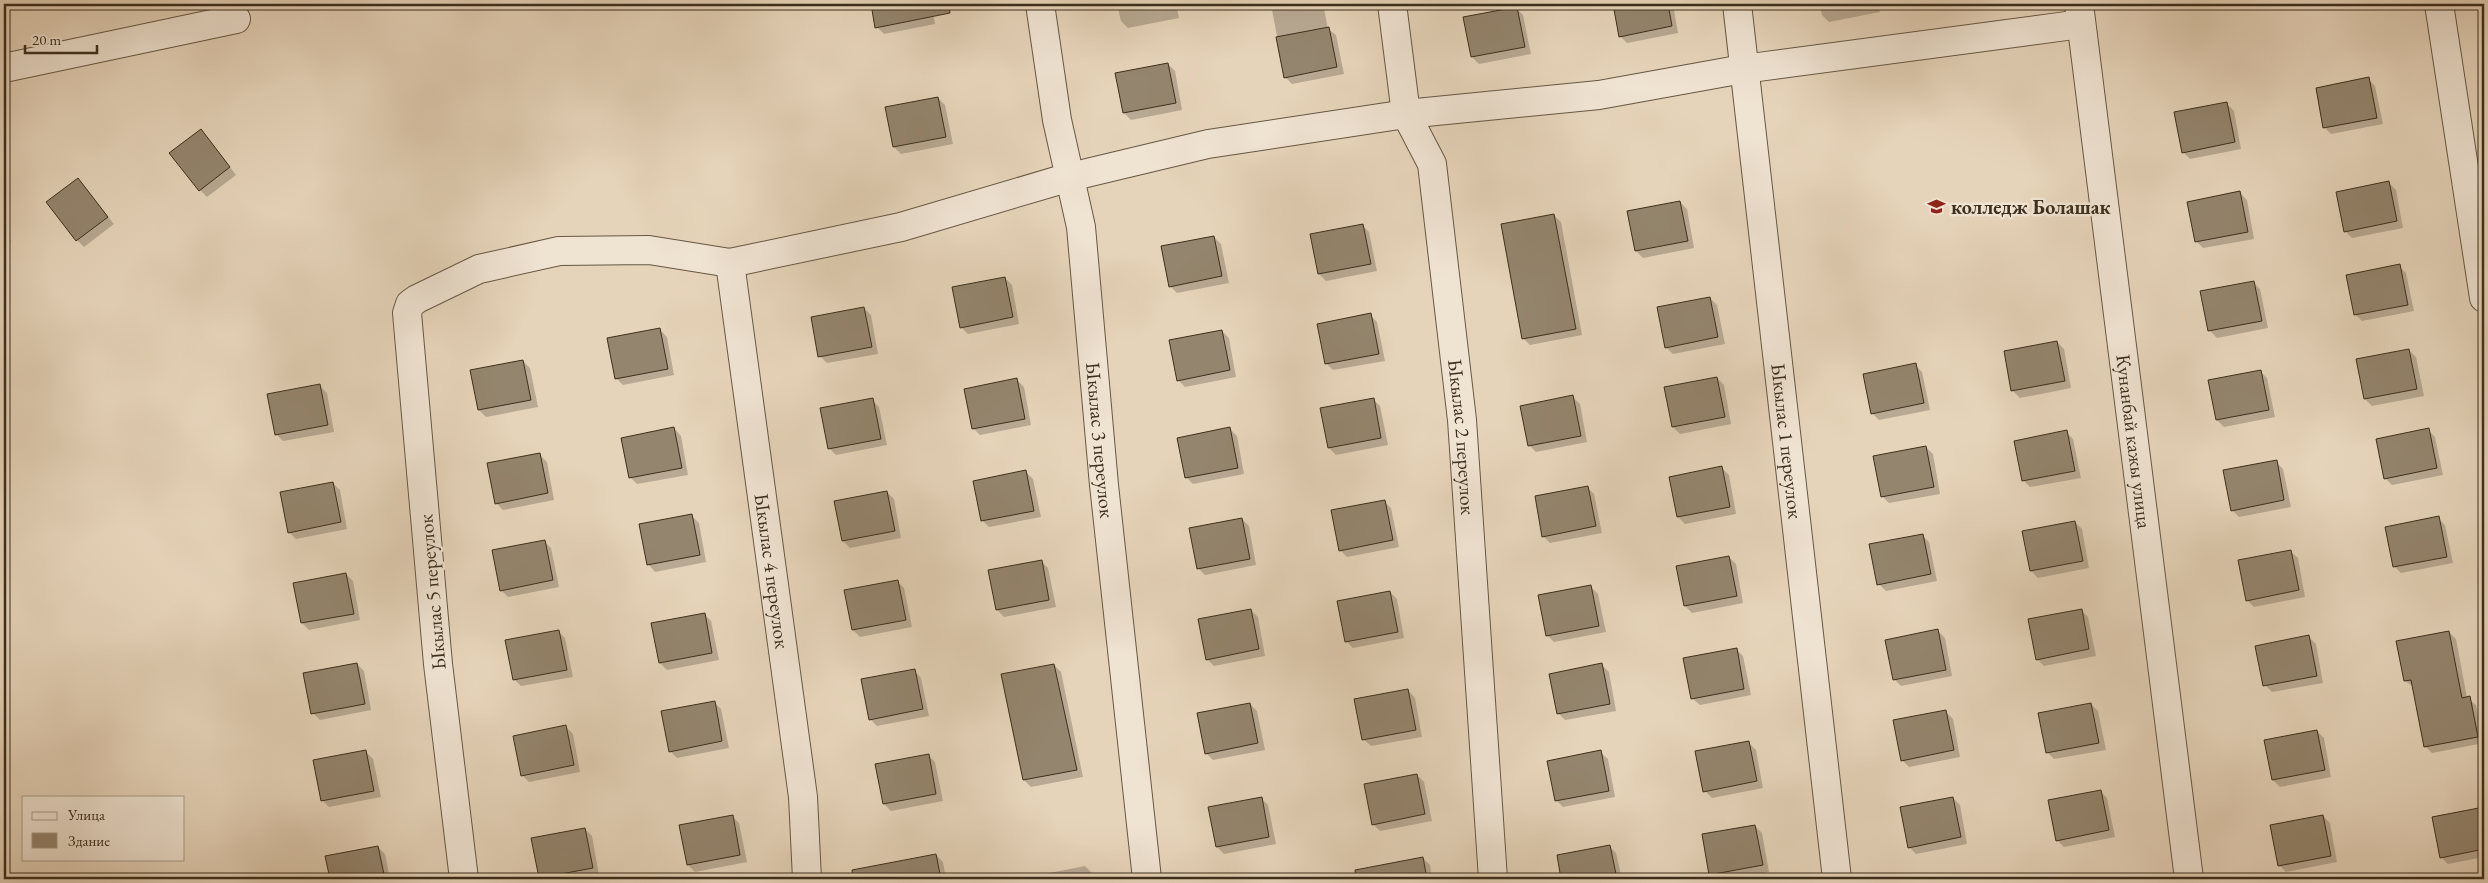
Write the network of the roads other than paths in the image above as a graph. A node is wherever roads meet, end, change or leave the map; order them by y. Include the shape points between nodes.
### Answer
1 (1040, 4) edge
2 (1392, 4) edge
3 (1737, 4) edge
4 (2439, 4) edge
5 (2080, 14) edge
6 (236, 19) dead end
7 (4, 68) edge
8 (1743, 69) junction
9 (1406, 114) junction
10 (1070, 177) junction
11 (730, 263) junction
12 (2484, 298) edge
13 (464, 879) edge
14 (807, 879) edge
15 (1147, 879) edge
16 (1493, 879) edge
17 (1836, 879) edge
18 (2189, 879) edge

1 - 10 street, Ыкылас 3 переулок via 1057,120
2 - 9 street, Ыкылас 2 переулок
3 - 8 street, Ыкылас 1 переулок
4 - 12 street
5 - 8 street
5 - 18 street, Кунанбай кажы улица
6 - 7 street
8 - 9 street via 1599,95
8 - 17 street, Ыкылас 1 переулок
9 - 10 street via 1208,144
9 - 16 street, Ыкылас 2 переулок via 1432,164 1462,420
10 - 11 street via 901,227
10 - 15 street, Ыкылас 3 переулок via 1081,227 1104,485
11 - 13 street, Ыкылас 5 переулок via 649,250 559,251 479,269 416,298 410,304 407,313 438,664
11 - 14 street, Ыкылас 4 переулок via 803,797

